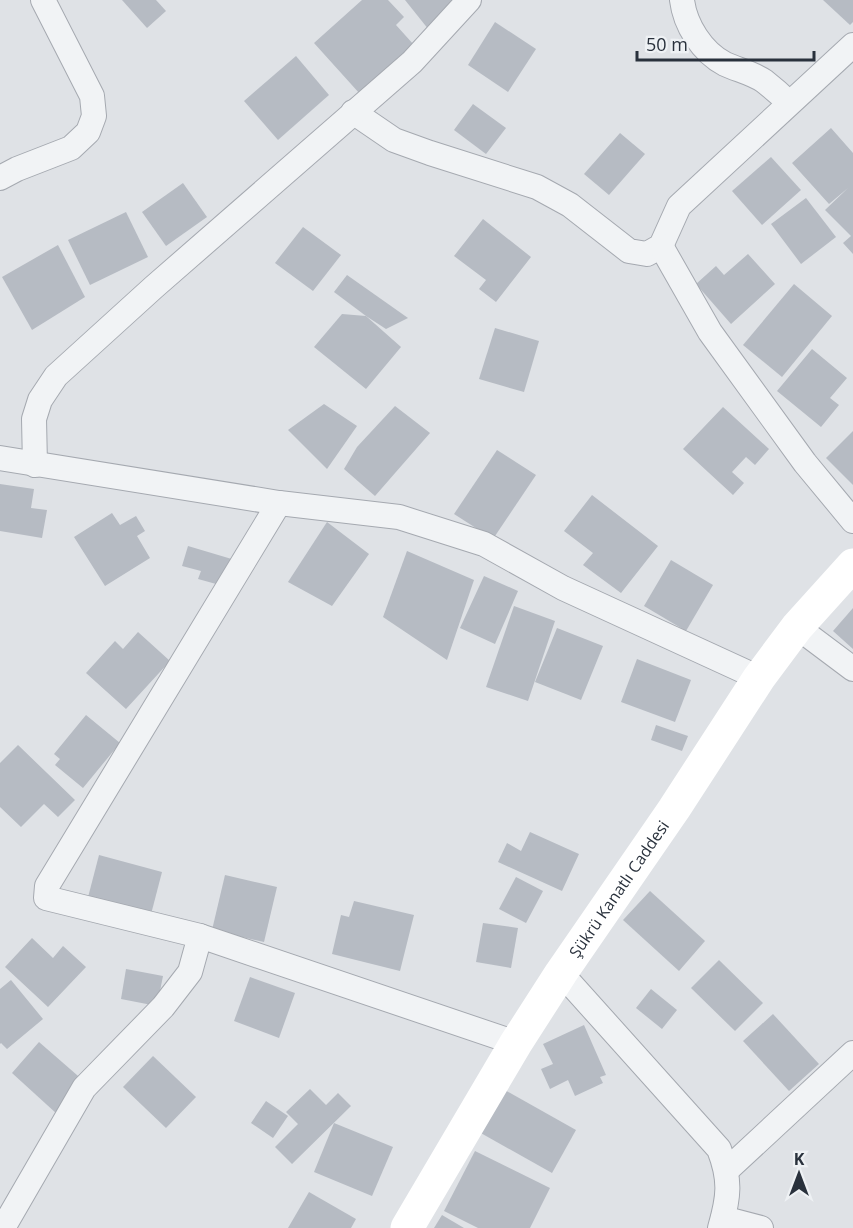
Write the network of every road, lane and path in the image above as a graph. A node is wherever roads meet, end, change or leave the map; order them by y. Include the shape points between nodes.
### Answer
1 (43, 0) edge
2 (469, 0) edge
3 (682, 0) edge
4 (853, 45) edge
5 (789, 103) junction
6 (353, 112) junction
7 (0, 178) edge
8 (661, 246) junction
9 (0, 458) edge
10 (35, 465) junction
11 (279, 503) junction
12 (853, 521) edge
13 (853, 565) edge
14 (797, 627) junction
15 (853, 669) edge
16 (759, 678) junction
17 (200, 936) junction
18 (561, 973) junction
19 (516, 1043) junction
20 (853, 1053) edge
21 (727, 1170) junction
22 (722, 1223) edge
23 (3, 1228) edge
24 (407, 1228) edge
25 (761, 1228) edge

1 - 7 street via 92,96 94,116 88,132 71,148
2 - 6 street via 412,62
3 - 5 street via 692,30 705,49 724,63 762,80
4 - 5 street
5 - 8 street via 679,206
6 - 8 street via 394,140 537,187 570,205 629,250 647,255
6 - 10 street via 56,376 40,400 34,419
8 - 12 street via 710,332 805,463
9 - 10 street
10 - 11 street
11 - 16 street via 399,517 484,544 563,588
11 - 17 street via 47,886 46,898
13 - 14 street, Şükrü Kanatlı Caddesi
14 - 15 street
14 - 16 street, Şükrü Kanatlı Caddesi
16 - 18 street, Şükrü Kanatlı Caddesi
17 - 19 street
17 - 23 street via 190,972 163,1007 84,1088
18 - 19 street, Şükrü Kanatlı Caddesi
18 - 21 street via 718,1149
19 - 24 street, Şükrü Kanatlı Caddesi
20 - 21 street
21 - 22 street via 728,1202
22 - 25 street

